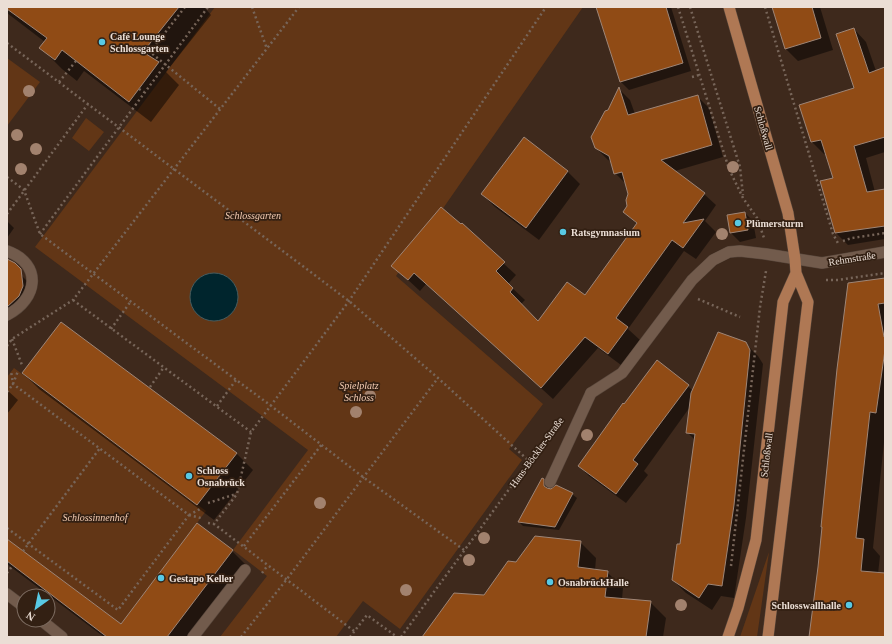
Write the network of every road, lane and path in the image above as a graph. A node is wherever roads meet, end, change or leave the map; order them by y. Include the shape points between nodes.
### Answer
1 (185, 7) edge
2 (208, 7) edge
3 (252, 7) edge
4 (299, 7) edge
5 (546, 7) edge
6 (678, 7) edge
7 (690, 7) edge
8 (729, 7) edge
9 (765, 7) edge
10 (7, 43) edge
11 (267, 49) junction
12 (76, 61) dead end
13 (165, 64) junction
14 (699, 75) junction
15 (692, 77) dead end
16 (59, 82) junction
17 (139, 88) dead end
18 (144, 92) junction
19 (88, 104) junction
20 (220, 109) junction
21 (119, 127) junction
22 (174, 168) junction
23 (7, 177) edge
24 (24, 190) junction
25 (744, 198) junction
26 (7, 214) edge
27 (757, 218) dead end
28 (885, 233) edge
29 (40, 234) junction
30 (7, 251) edge
31 (885, 252) edge
32 (796, 259) junction
33 (796, 273) junction
34 (885, 273) edge
35 (93, 274) junction
36 (838, 280) dead end
37 (697, 298) dead end
38 (761, 298) dead end
39 (73, 300) junction
40 (349, 300) junction
41 (131, 301) junction
42 (7, 315) edge
43 (740, 316) dead end
44 (111, 329) junction
45 (12, 339) junction
46 (7, 346) edge
47 (22, 365) dead end
48 (164, 367) junction
49 (11, 371) dead end
50 (18, 371) dead end
51 (438, 378) junction
52 (236, 380) junction
53 (13, 384) junction
54 (150, 387) dead end
55 (7, 392) edge
56 (270, 405) junction
57 (217, 406) junction
58 (561, 417) dead end
59 (251, 432) junction
60 (322, 444) junction
61 (100, 448) junction
62 (529, 461) junction
63 (363, 477) junction
64 (550, 482) dead end
65 (237, 494) junction
66 (208, 503) dead end
67 (202, 508) dead end
68 (189, 515) junction
69 (201, 518) dead end
70 (208, 523) dead end
71 (214, 524) junction
72 (7, 528) edge
73 (28, 544) junction
74 (244, 546) junction
75 (464, 550) junction
76 (23, 551) dead end
77 (13, 565) dead end
78 (730, 569) dead end
79 (245, 570) dead end
80 (7, 573) edge
81 (287, 579) junction
82 (7, 594) edge
83 (16, 601) edge
84 (51, 628) edge
85 (354, 631) junction
86 (62, 637) edge
87 (193, 637) edge
88 (241, 637) edge
89 (350, 637) edge
90 (397, 637) edge
91 (401, 637) edge
92 (728, 637) edge
93 (768, 637) edge

1 - 13 path via 150,52
2 - 13 path
3 - 11 path
4 - 11 path
5 - 40 path
6 - 14 path
7 - 25 path via 740,168
8 - 32 main road, Schloßwall via 788,213
9 - 28 path, Rehmstraße via 833,234 839,242
10 - 16 path
11 - 20 path
12 - 16 path
13 - 18 path
13 - 20 path
14 - 15 path
14 - 25 path via 729,169
16 - 19 path
17 - 18 path
18 - 21 path
19 - 21 path
19 - 24 path
20 - 22 path
21 - 22 path
21 - 29 path
22 - 35 path
22 - 40 path
23 - 24 path
24 - 26 path
24 - 29 path
25 - 27 path
29 - 35 path
30 - 42 street via 20,256 30,268 33,281 28,296 17,310
31 - 32 street, Rehmstraße via 822,263
32 - 33 main road, Schloßwall
32 - 64 street via 740,251 729,252 713,260 692,280 622,373 591,393
33 - 92 main road, Schloßwall via 784,302 756,540
33 - 93 main road, Schloßwall via 808,302
34 - 36 path, Rehmstraße
35 - 39 path
35 - 41 path
37 - 43 path
38 - 78 path
39 - 44 path
39 - 45 path
40 - 51 path
40 - 56 path
41 - 44 path
41 - 52 path
44 - 48 path
45 - 46 path
45 - 47 path
48 - 54 path
48 - 57 path
49 - 53 path
50 - 53 path
51 - 62 path
51 - 63 path
52 - 56 path
52 - 57 path
53 - 55 path
53 - 61 path
56 - 59 path
56 - 60 path
57 - 59 path
58 - 62 path, Hans-Böckler-Straße
59 - 65 path
60 - 63 path
60 - 74 path
61 - 68 path
61 - 73 path
62 - 75 path, Hans-Böckler-Straße
63 - 75 path
63 - 81 path
65 - 66 path
65 - 71 path
67 - 68 path
68 - 69 path
68 - 73 path via 118,610
70 - 71 path
71 - 74 path
72 - 73 path
73 - 76 path
74 - 81 path
75 - 91 path, Hans-Böckler-Straße
77 - 80 path
79 - 87 street
81 - 85 path
81 - 88 path
82 - 83 street
84 - 86 street
85 - 89 path
85 - 90 path via 367,615

